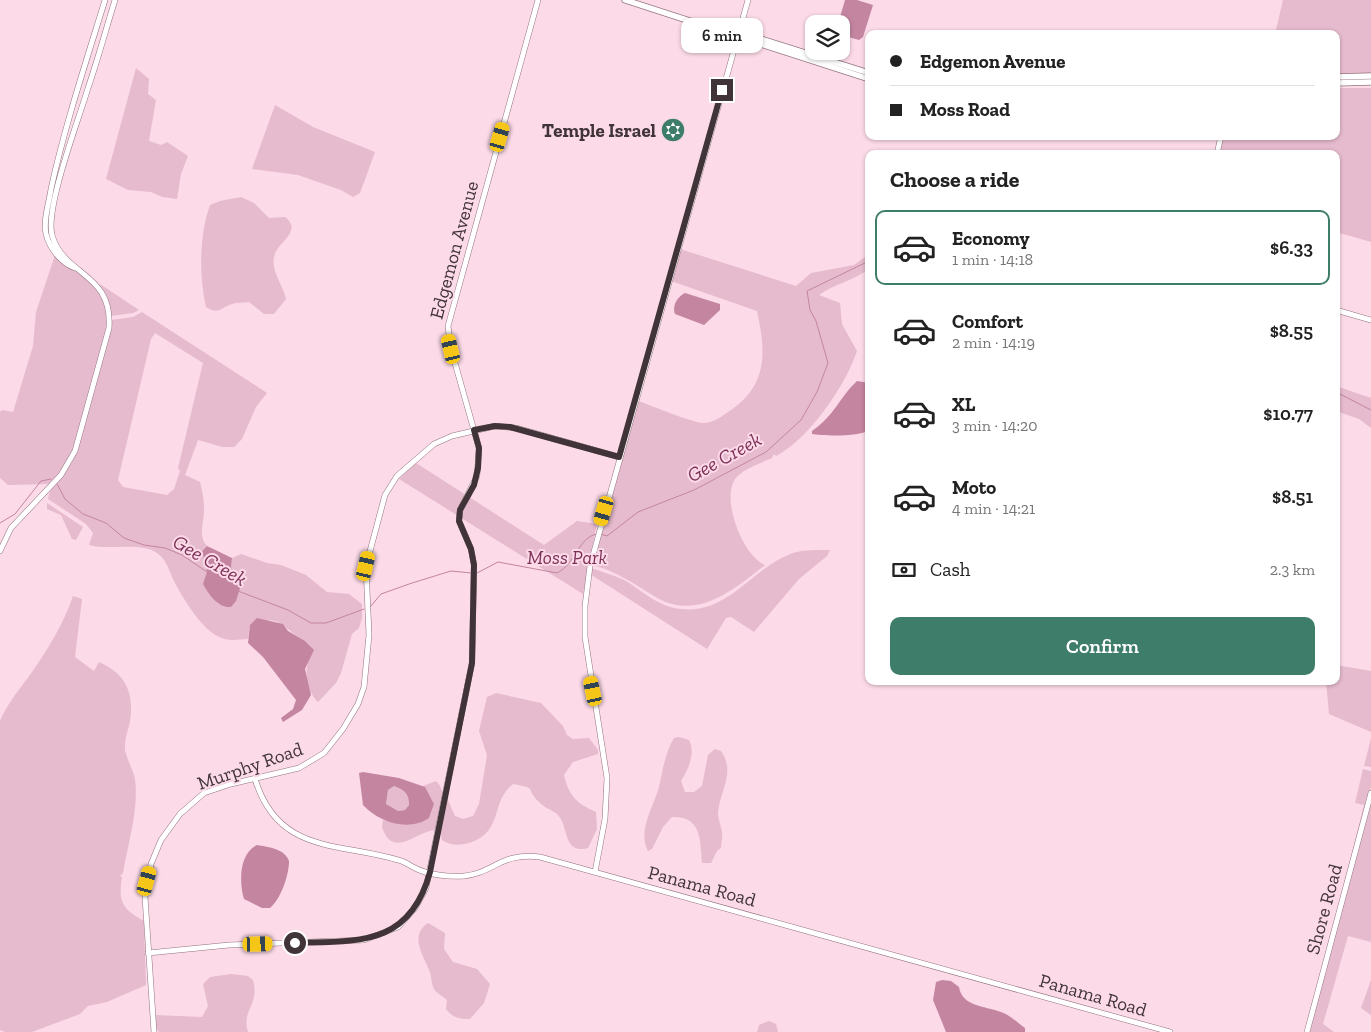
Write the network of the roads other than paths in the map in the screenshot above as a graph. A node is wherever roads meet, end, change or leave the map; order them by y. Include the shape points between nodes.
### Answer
1 (104, 0) edge
2 (115, 0) edge
3 (538, 0) edge
4 (625, 0) edge
5 (748, 0) edge
6 (738, 35) junction
7 (857, 69) junction
8 (865, 72) edge
9 (850, 73) junction
10 (1371, 76) edge
11 (1340, 77) edge
12 (1358, 77) junction
13 (865, 78) edge
14 (1371, 82) edge
15 (1340, 83) edge
16 (1348, 83) junction
17 (78, 269) junction
18 (1340, 311) edge
19 (1371, 320) edge
20 (474, 430) junction
21 (619, 457) junction
22 (0, 551) edge
23 (255, 779) junction
24 (1371, 793) edge
25 (430, 872) junction
26 (595, 872) junction
27 (148, 952) junction
28 (154, 1032) edge
29 (1170, 1032) edge
30 (1307, 1032) edge

1 - 17 street via 57,162 46,223 46,234 52,248 69,266
2 - 17 street via 64,162 51,223 56,245
3 - 20 street, Edgemon Avenue via 448,326 451,349
4 - 6 main road
5 - 6 street
6 - 7 main road via 751,36
6 - 9 main road via 750,42
6 - 21 street
7 - 8 main road
7 - 9 main road
9 - 13 main road
10 - 12 main road
11 - 12 main road
12 - 16 main road
14 - 16 main road
15 - 16 main road
17 - 22 street via 98,285 105,296 110,316 80,436 68,465 15,522
18 - 19 street
20 - 21 street, Murphy Road via 510,427
20 - 23 street, Murphy Road via 426,449 397,476 385,495 366,566 369,635 364,687 358,704 332,744 314,760 300,768
20 - 25 street, Edgemon Avenue via 479,448 478,468 474,485 460,510 459,521 474,565 472,663
21 - 26 street via 588,579 585,637 604,753 607,793
23 - 25 street, Panama Road via 272,815 294,834 400,860
23 - 27 street, Murphy Road via 204,794 180,814 161,840 145,891
24 - 30 street, Shore Road
25 - 26 street, Panama Road via 464,876 522,855
25 - 27 street, Edgemon Avenue via 415,908 398,927 380,936 351,941 229,945
26 - 29 street, Panama Road
27 - 28 street, Murphy Road

